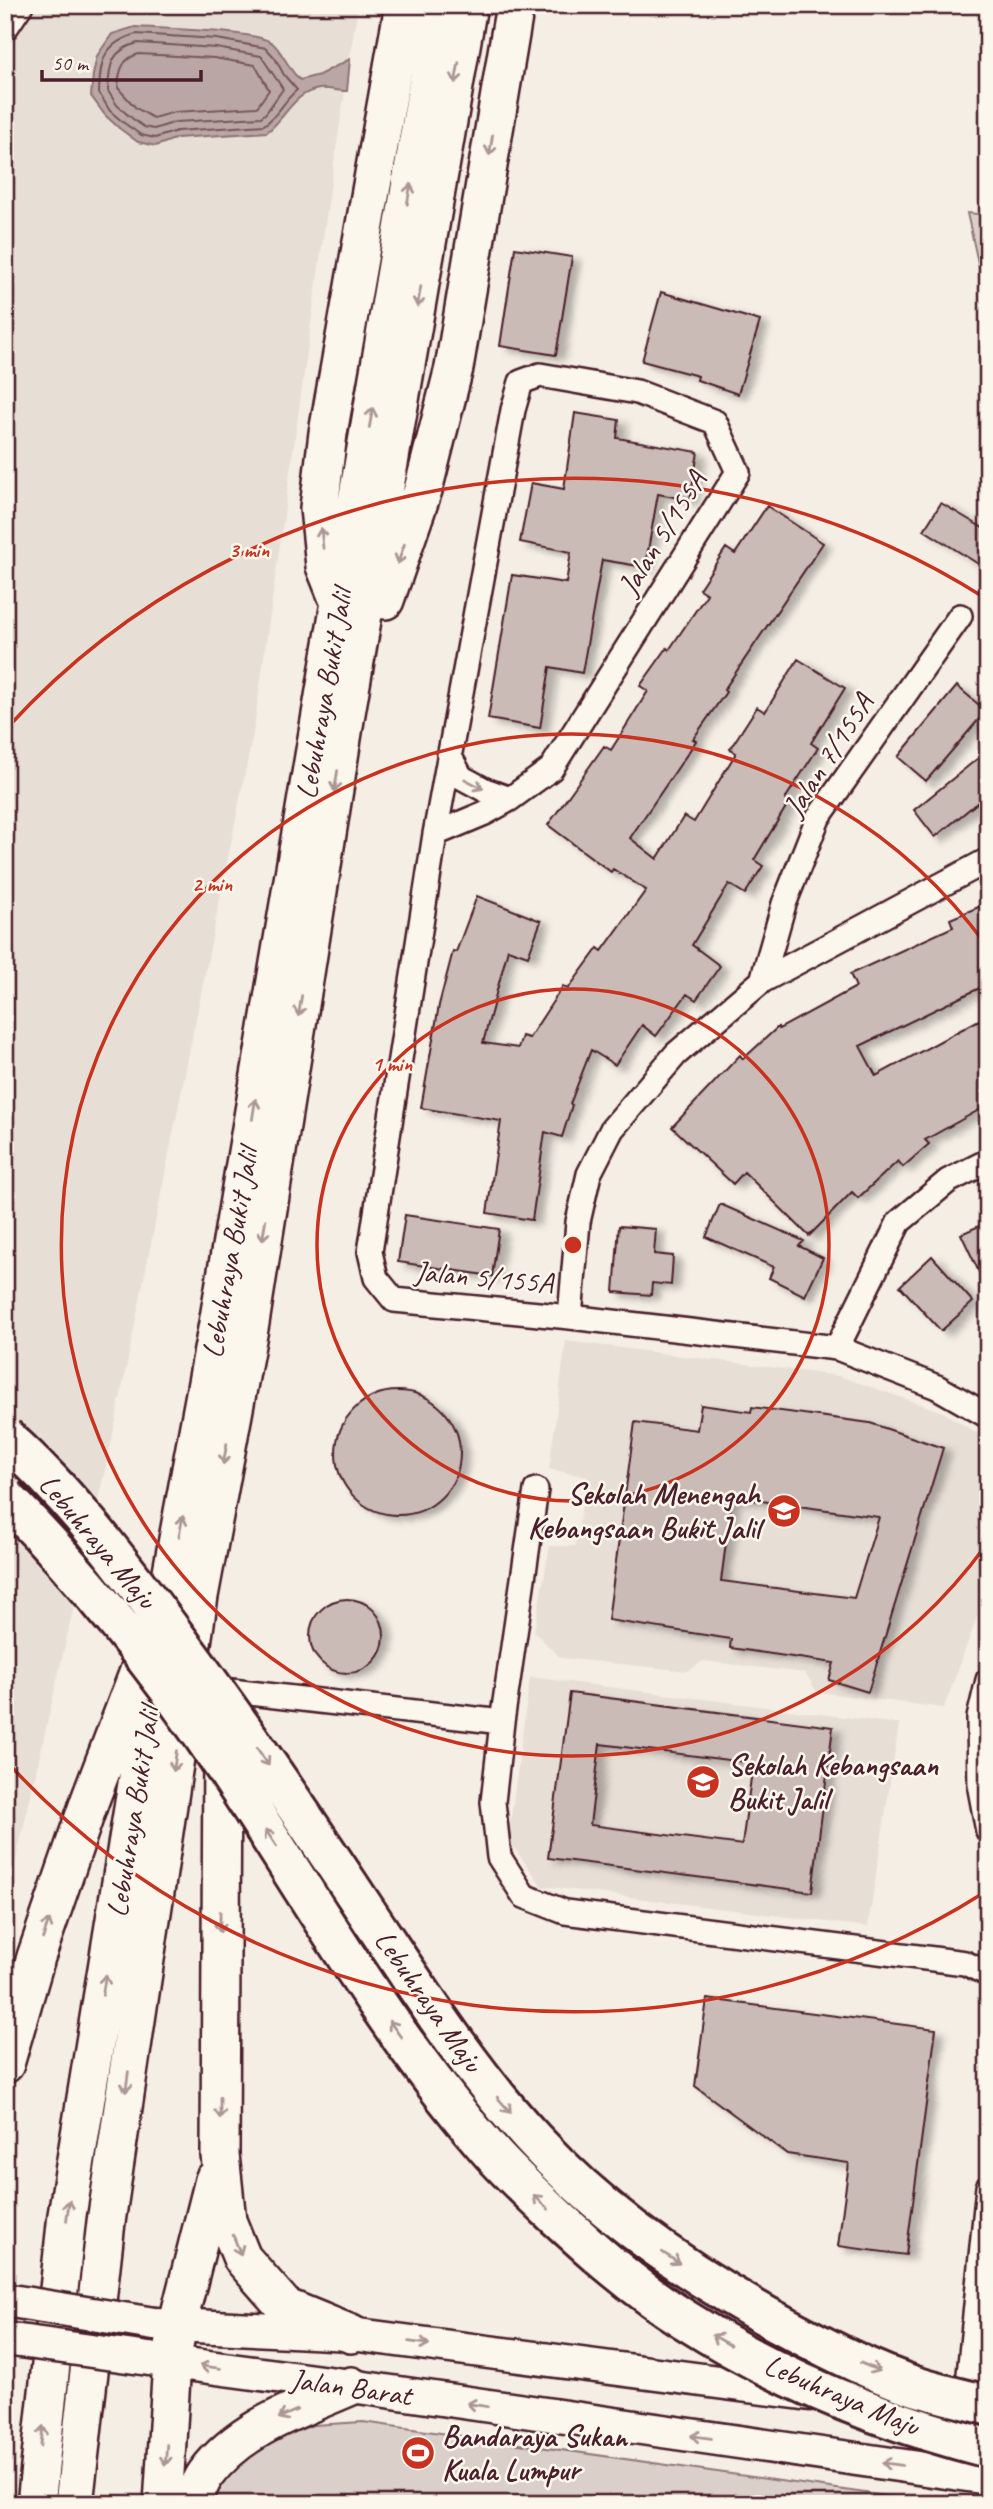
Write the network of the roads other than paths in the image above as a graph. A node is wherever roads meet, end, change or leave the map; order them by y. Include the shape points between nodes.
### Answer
1 (21, 5) edge
2 (404, 5) edge
3 (441, 5) edge
4 (468, 5) edge
5 (514, 5) edge
6 (5, 29) edge
7 (373, 487) junction
8 (339, 603) junction
9 (960, 616) dead end
10 (346, 713) junction
11 (449, 755) junction
12 (510, 799) junction
13 (435, 834) junction
14 (988, 860) edge
15 (762, 981) junction
16 (988, 1161) edge
17 (570, 1317) junction
18 (836, 1348) junction
19 (988, 1416) edge
20 (5, 1437) edge
21 (536, 1490) dead end
22 (5, 1497) edge
23 (184, 1594) junction
24 (988, 1680) edge
25 (223, 1690) junction
26 (502, 1722) junction
27 (988, 1831) edge
28 (988, 1974) edge
29 (5, 2064) edge
30 (220, 2155) junction
31 (988, 2187) edge
32 (5, 2300) edge
33 (165, 2325) junction
34 (351, 2334) junction
35 (5, 2339) edge
36 (161, 2361) junction
37 (351, 2386) junction
38 (980, 2413) edge
39 (988, 2448) edge
40 (973, 2476) edge
41 (36, 2504) edge
42 (74, 2504) edge
43 (163, 2504) edge
44 (192, 2504) edge

1 - 6 street
8 -> 2 highway via 324,566 319,508 328,433
7 -> 3 highway, Lebuhraya Bukit Jalil
4 -> 7 highway, Lebuhraya Bukit Jalil
5 -> 10 highway via 454,368 423,490
7 - 8 highway, Lebuhraya Bukit Jalil
7 - 10 highway, Lebuhraya Bukit Jalil
23 -> 8 highway, Lebuhraya Bukit Jalil via 219,1318
9 - 15 street, Jalan 7/155A via 818,818 784,904
10 -> 23 highway, Lebuhraya Bukit Jalil via 250,1323
11 -> 12 street via 461,777
11 - 12 street, Jalan 5/155A via 521,382 540,375 637,392 715,422 738,472 551,769
11 - 13 street, Jalan 5/155A
12 - 13 street, Jalan 5/155A
13 - 17 street, Jalan 5/155A via 370,1252 376,1278 394,1300
14 - 15 street
15 - 17 street via 676,1054 612,1129 589,1174
16 - 18 street via 948,1181 899,1222
17 - 18 street, Jalan 5/155A
18 - 19 street, Jalan 5/155A via 937,1387
20 -> 38 highway, Lebuhraya Maju, bridge via 87,1519 135,1582 247,1733 438,2019 535,2141 657,2248 728,2296 827,2349
21 - 26 street
39 -> 22 highway, Lebuhraya Maju, bridge via 878,2416 741,2351 652,2297 533,2194 484,2145 429,2076 181,1705 87,1585
23 - 25 highway
29 -> 23 highway via 76,1839
41 -> 23 highway, Lebuhraya Bukit Jalil via 67,2215
23 -> 42 highway, Lebuhraya Bukit Jalil
24 - 27 street via 979,1729 980,1789
25 - 26 street
25 -> 30 highway
26 - 28 street via 493,1802 499,1857 524,1896 565,1912 965,1963
30 - 33 highway
30 -> 34 highway via 227,2221 242,2258 285,2307
31 - 38 street
32 - 33 main road, Jalan Barat, bridge
33 - 34 main road, Jalan Barat
33 - 36 highway
34 -> 38 main road, Jalan Barat
35 - 36 main road, Jalan Barat, bridge
37 -> 36 main road, Jalan Barat
36 -> 43 highway
40 -> 37 main road, Jalan Barat
37 -> 44 highway via 264,2425 234,2445 205,2474
38 - 40 street

